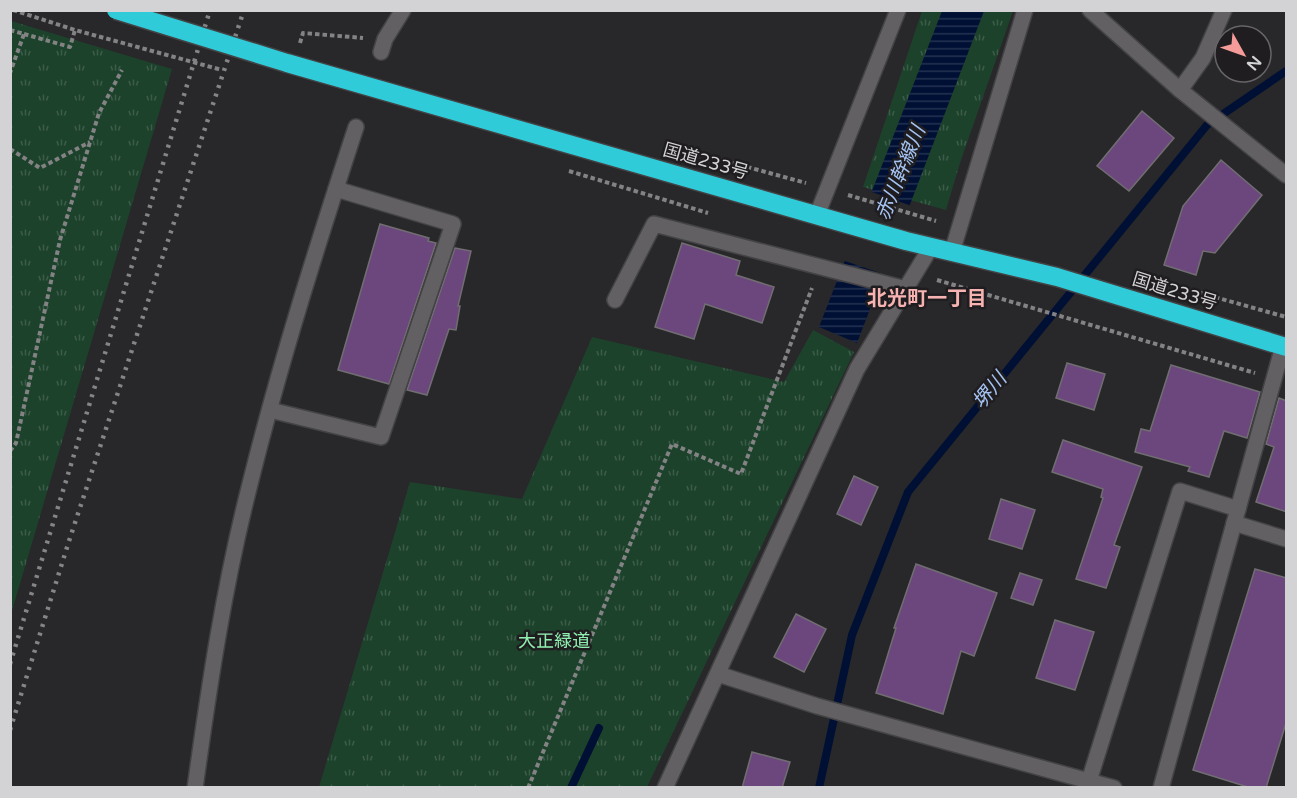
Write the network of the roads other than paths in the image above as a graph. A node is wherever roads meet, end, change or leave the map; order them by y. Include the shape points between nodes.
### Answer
1 (116, 10) edge
2 (403, 10) edge
3 (898, 10) edge
4 (1025, 10) edge
5 (1090, 10) edge
6 (1224, 10) edge
7 (381, 52) dead end
8 (1180, 90) junction
9 (356, 127) dead end
10 (1287, 175) edge
11 (336, 189) junction
12 (818, 215) junction
13 (931, 247) junction
14 (952, 252) junction
15 (906, 290) junction
16 (615, 300) dead end
17 (1285, 347) edge
18 (270, 410) junction
19 (1236, 516) junction
20 (1287, 539) edge
21 (718, 674) junction
22 (1089, 781) junction
23 (195, 788) edge
24 (665, 788) edge
25 (1113, 788) edge
26 (1161, 788) edge

1 - 12 highway, 国道233号, bridge
2 - 7 street
3 - 12 street
4 - 14 street
5 - 8 street
6 - 8 street via 1203,58
8 - 10 street
9 - 11 street
11 - 18 street
11 - 18 street via 453,224 381,437
12 - 13 highway, 国道233号
13 - 14 highway, 国道233号
13 - 15 street
14 - 17 highway, 国道233号 via 1057,277
15 - 16 street via 654,224
15 - 21 street via 857,369
17 - 19 street
18 - 23 street via 248,490 215,650
19 - 20 street
19 - 22 street via 1180,491
19 - 26 street
21 - 22 street via 817,706
21 - 24 street
22 - 25 street

